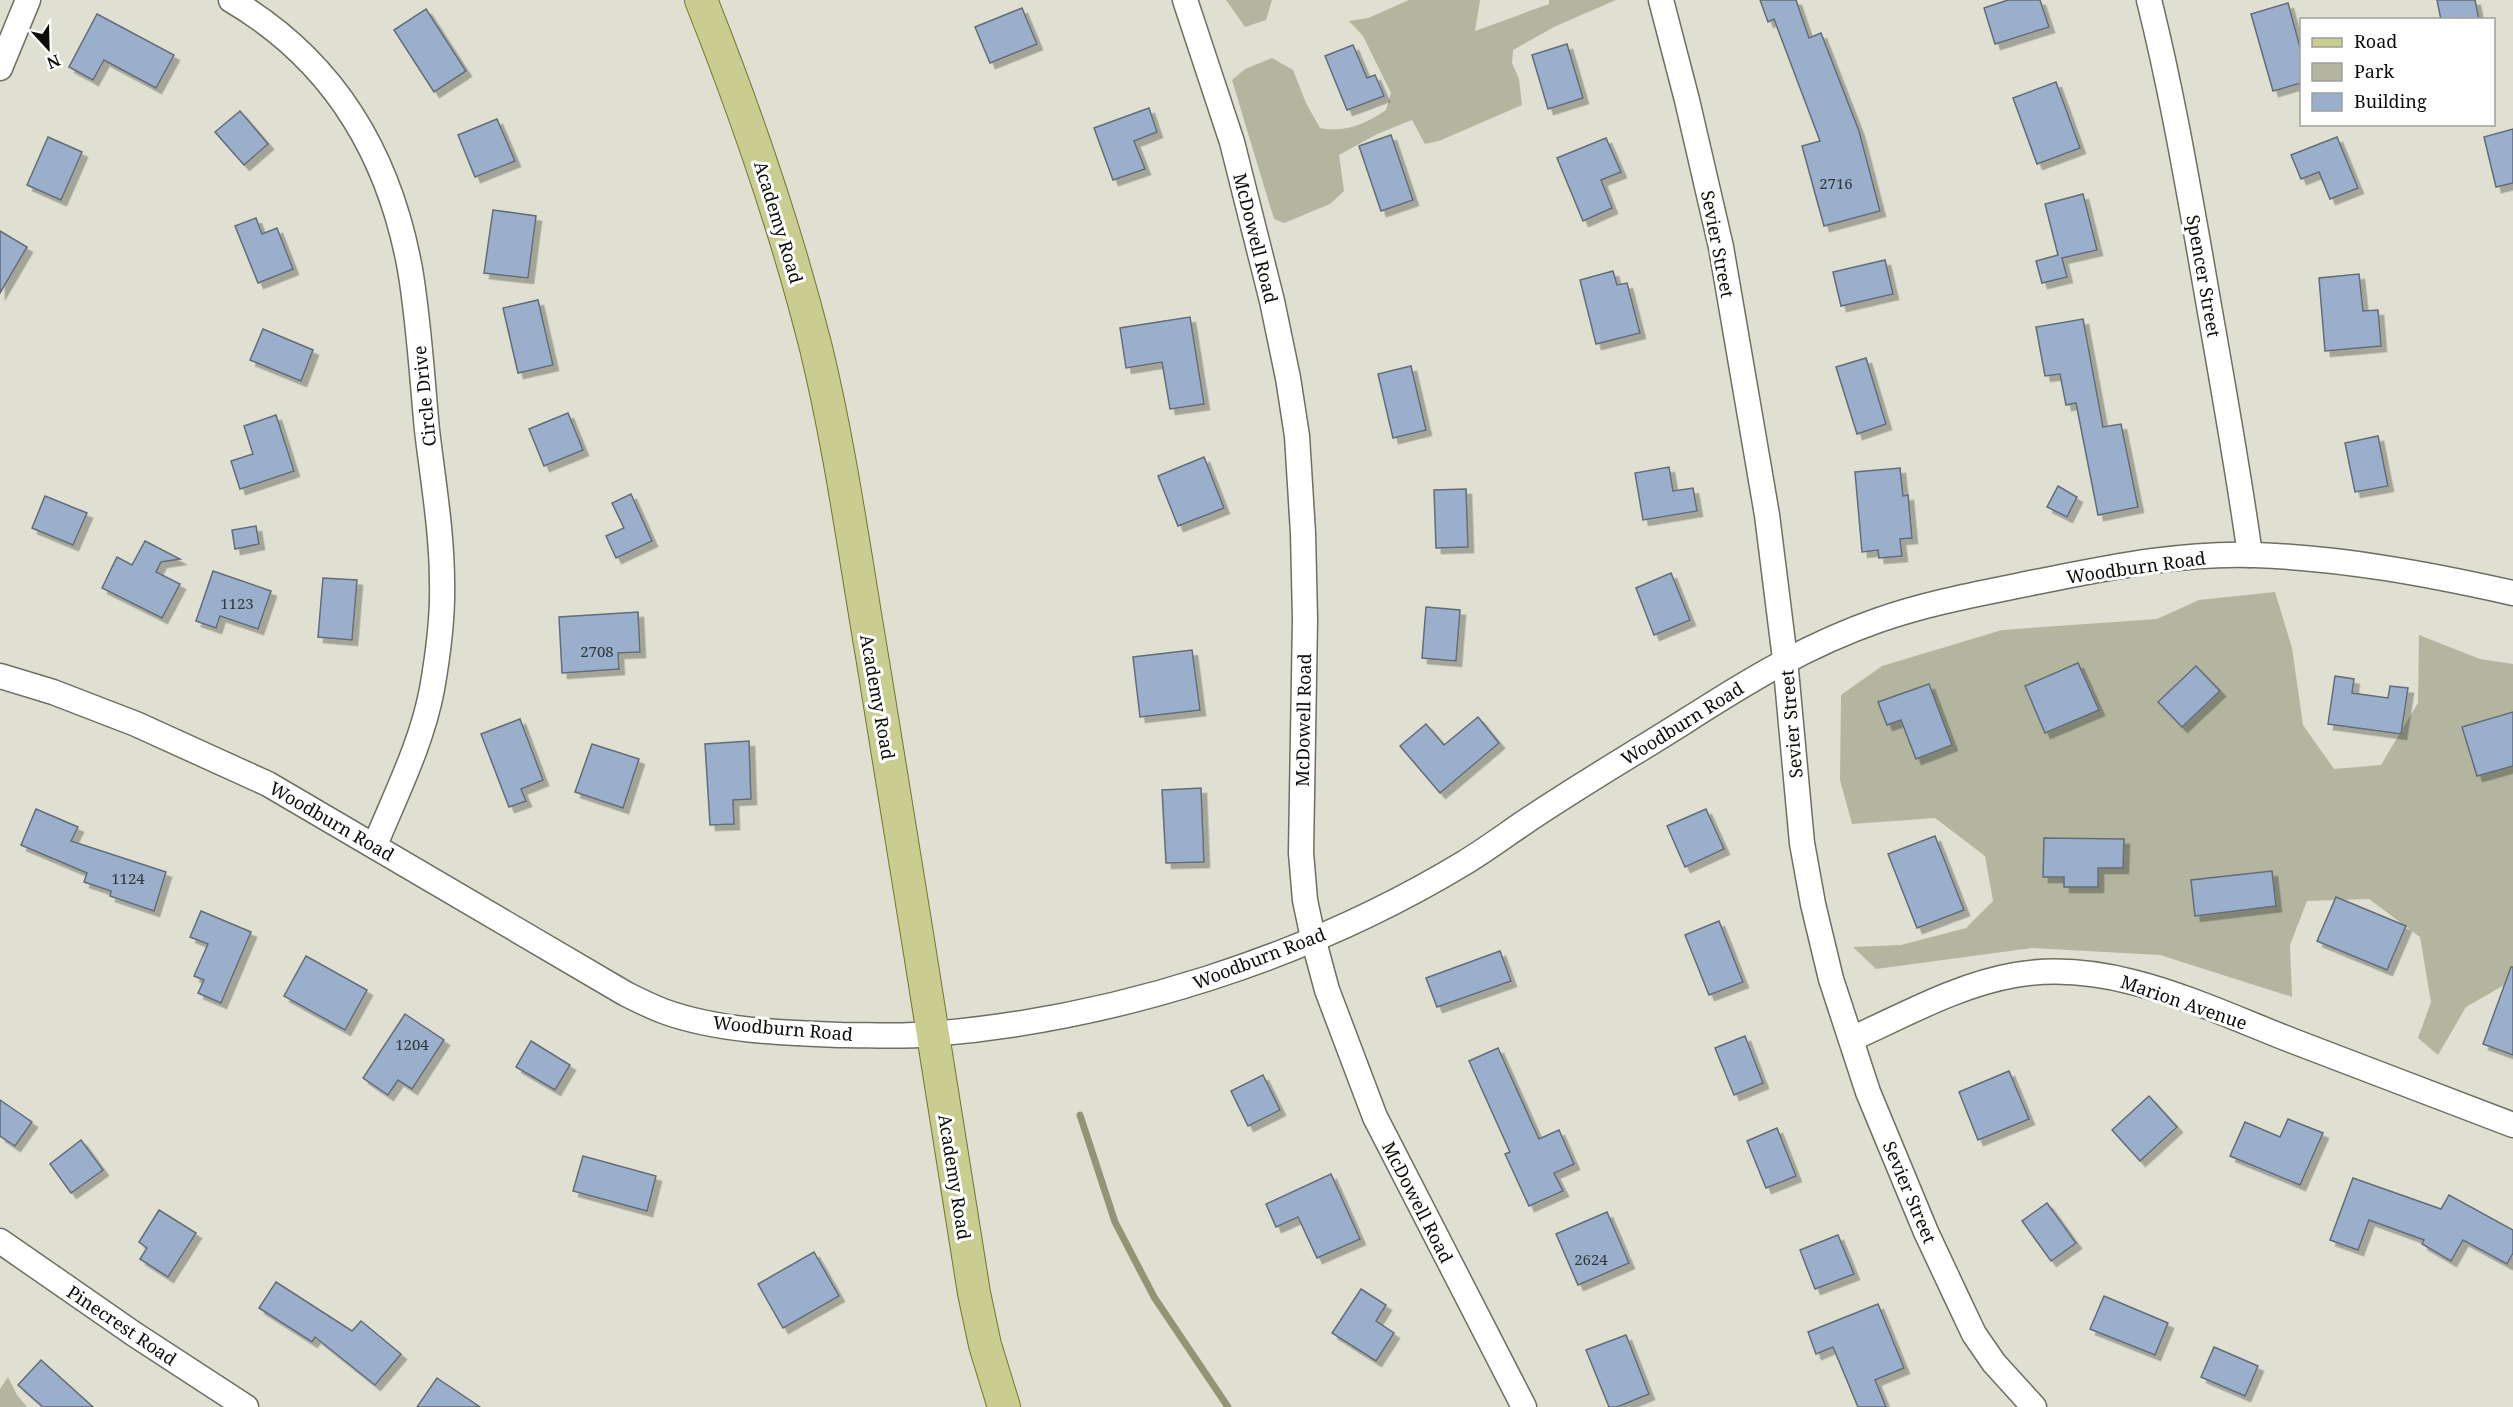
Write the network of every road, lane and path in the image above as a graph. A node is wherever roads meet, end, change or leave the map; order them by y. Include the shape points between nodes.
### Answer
1 (28, 0) edge
2 (231, 0) edge
3 (701, 0) edge
4 (1185, 0) edge
5 (1661, 0) edge
6 (2149, 0) edge
7 (0, 68) edge
8 (2250, 555) junction
9 (2513, 593) edge
10 (1785, 659) junction
11 (0, 676) edge
12 (375, 846) junction
13 (1313, 938) junction
14 (932, 1034) junction
15 (1851, 1039) junction
16 (2513, 1125) edge
17 (0, 1241) edge
18 (246, 1407) edge
19 (1004, 1407) edge
20 (1524, 1407) edge
21 (2034, 1407) edge

1 - 7 street
2 - 12 street, Circle Drive via 267,24 312,63 345,104 391,191 410,269 441,555 442,605 427,713
3 - 14 main road, Academy Road via 742,104 816,347 891,772
4 - 13 street, McDowell Road via 1232,142 1272,301 1297,436 1305,619 1301,853
5 - 10 street, Sevier Street via 1721,247 1767,515
6 - 8 street, Spencer Street via 2180,138 2236,452
8 - 9 street, Woodburn Road via 2370,566
8 - 10 street, Woodburn Road via 2129,565 1944,601 1878,620
10 - 13 street, Woodburn Road via 1460,865 1393,903
10 - 15 street, Sevier Street via 1806,863 1831,979
11 - 12 street, Woodburn Road via 147,729 268,784
12 - 14 street, Woodburn Road via 626,994 663,1011 751,1029 811,1034
13 - 14 street, Woodburn Road via 1174,989 1014,1024
13 - 20 street, McDowell Road via 1327,990 1375,1117
14 - 19 main road, Academy Road via 974,1293
15 - 16 street, Marion Avenue via 1978,983 2055,971 2108,975 2173,995
15 - 21 street, Sevier Street via 1868,1092 1926,1232 1974,1334
17 - 18 street, Pinecrest Road

